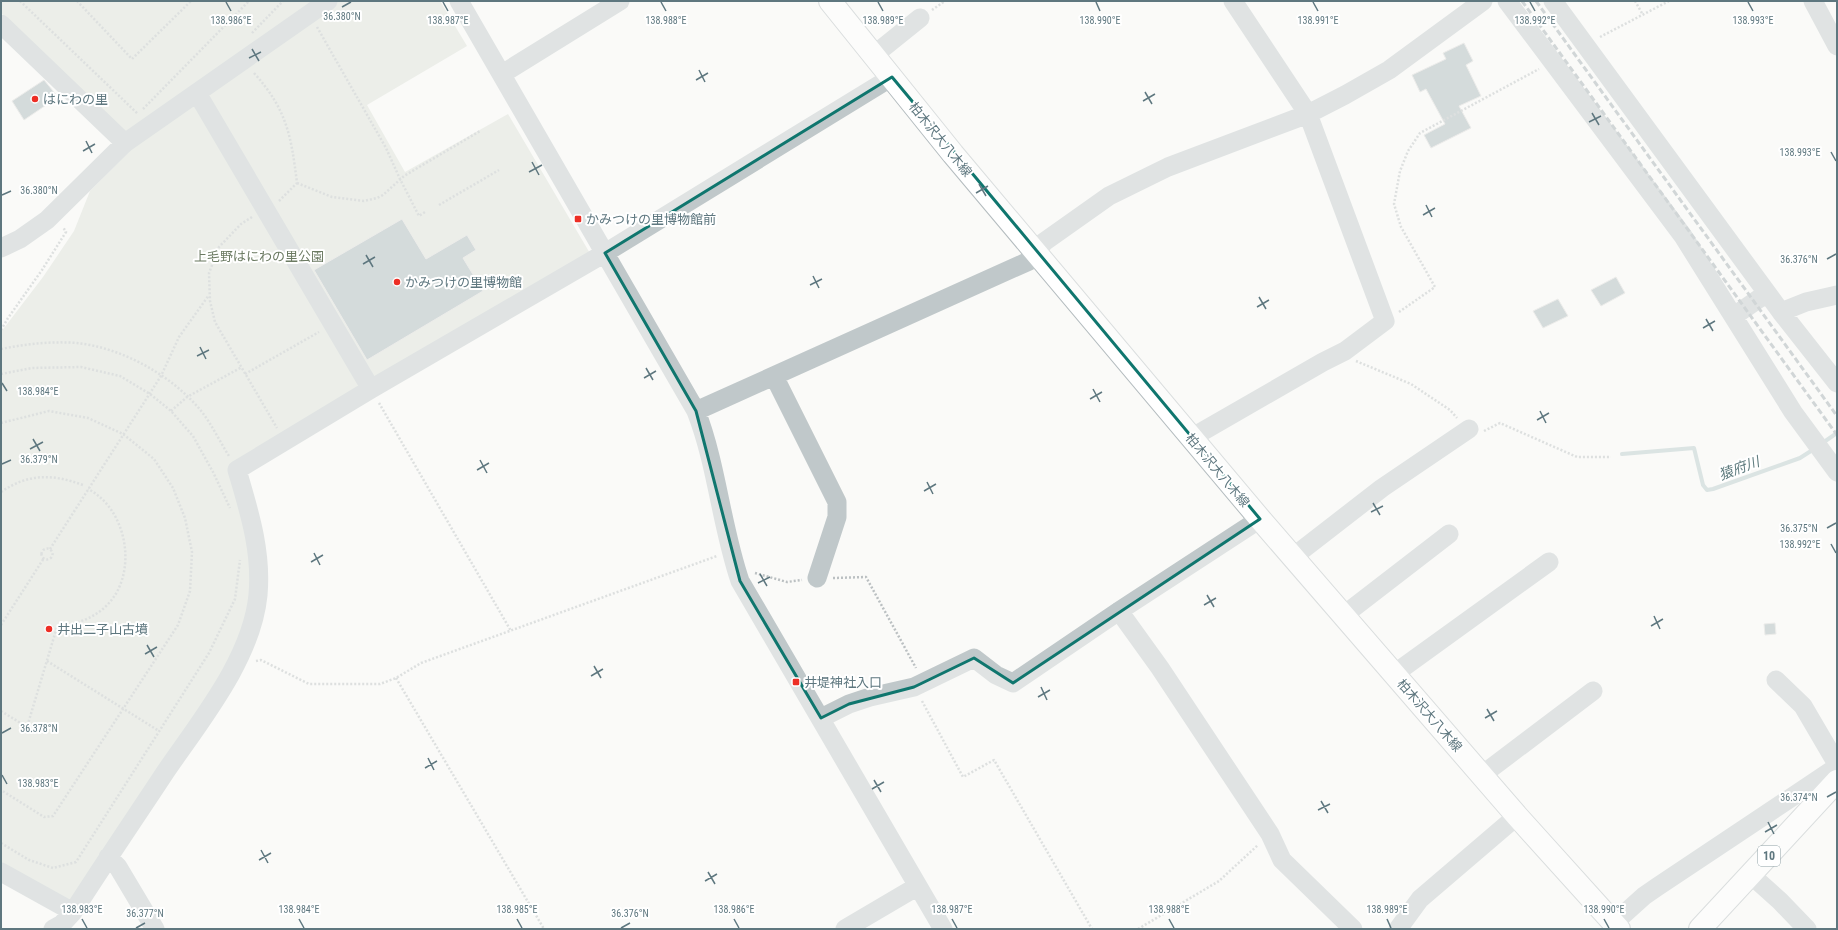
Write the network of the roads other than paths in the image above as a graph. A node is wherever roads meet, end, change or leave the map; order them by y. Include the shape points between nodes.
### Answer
1 (328, 1) edge
2 (459, 1) edge
3 (620, 1) edge
4 (830, 1) edge
5 (1233, 1) edge
6 (1482, 1) edge
7 (1507, 1) edge
8 (1553, 1) edge
9 (1813, 1) edge
10 (920, 18) dead end
11 (1, 24) edge
12 (1837, 46) edge
13 (874, 55) junction
14 (502, 74) junction
15 (892, 78) junction
16 (197, 93) junction
17 (1308, 114) junction
18 (125, 143) junction
19 (1, 248) edge
20 (1034, 252) junction
21 (605, 253) junction
22 (1767, 293) junction
23 (1837, 295) edge
24 (1781, 312) junction
25 (1734, 316) junction
26 (774, 376) junction
27 (1837, 383) edge
28 (371, 389) junction
29 (696, 411) junction
30 (1469, 429) road end
31 (1191, 438) junction
32 (1837, 472) edge
33 (1260, 519) junction
34 (1449, 534) dead end
35 (1293, 557) junction
36 (1549, 562) dead end
37 (817, 578) road end
38 (1118, 611) junction
39 (1344, 615) junction
40 (1394, 674) junction
41 (1776, 680) dead end
42 (1593, 692) dead end
43 (821, 718) junction
44 (1837, 764) edge
45 (1837, 770) edge
46 (1482, 775) junction
47 (1837, 781) edge
48 (1517, 816) junction
49 (108, 857) junction
50 (1, 872) edge
51 (1751, 875) junction
52 (918, 886) junction
53 (73, 912) junction
54 (1616, 926) edge
55 (53, 929) edge
56 (154, 929) edge
57 (845, 929) edge
58 (943, 929) edge
59 (1354, 929) edge
60 (1398, 929) edge
61 (1700, 929) edge
62 (1807, 929) edge

1 - 16 street
2 - 14 street
3 - 14 street
4 - 13 main road, 柏木沢大八木線
5 - 17 street
6 - 17 street via 1389,70
7 - 25 street via 1683,236
8 - 22 street
9 - 12 street
10 - 13 street
11 - 18 street
13 - 15 main road, 柏木沢大八木線
14 - 21 street
15 - 20 main road, 柏木沢大八木線
15 - 21 street
16 - 18 street
16 - 28 street
17 - 20 street via 1168,167 1109,196 1044,242
17 - 31 street via 1385,321 1345,351
18 - 19 street via 34,230
20 - 26 street via 1029,261
20 - 31 main road, 柏木沢大八木線
21 - 28 street
21 - 29 street
22 - 24 street
22 - 25 street
23 - 24 street via 1806,302
24 - 27 street
25 - 32 street via 1793,412
26 - 29 street
26 - 37 street via 837,502 838,517
28 - 49 street via 237,470 257,544 259,575 254,616 237,661 215,699
29 - 43 street via 707,444 740,581
30 - 35 street via 1382,488
31 - 33 main road, 柏木沢大八木線
33 - 35 main road, 柏木沢大八木線
33 - 38 street
34 - 39 street
35 - 39 main road, 柏木沢大八木線
36 - 40 street
38 - 43 street via 1013,683 996,675 974,658 919,685 849,704
38 - 59 street via 1160,668 1270,834 1282,860
39 - 40 main road, 柏木沢大八木線
40 - 46 main road, 柏木沢大八木線
41 - 44 street via 1803,706
42 - 46 street
43 - 52 street
45 - 54 street via 1830,771 1656,887
46 - 48 main road, 柏木沢大八木線
47 - 51 main road, 10
48 - 54 main road, 柏木沢大八木線
48 - 60 street via 1420,899
49 - 53 street
49 - 56 street via 118,867
50 - 53 street
51 - 61 main road, 10
51 - 62 street
52 - 57 street
52 - 58 street
53 - 55 street via 62,924

